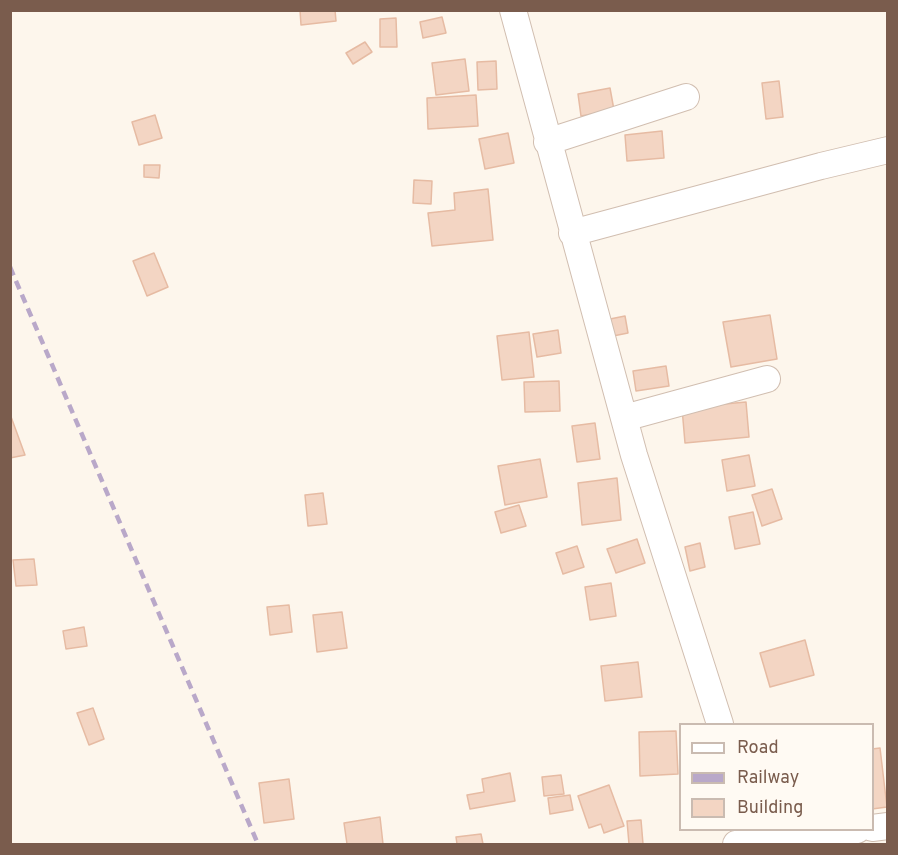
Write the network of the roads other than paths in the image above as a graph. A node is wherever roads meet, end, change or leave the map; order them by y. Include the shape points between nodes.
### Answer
1 (513, 10) edge
2 (686, 97) dead end
3 (547, 142) junction
4 (888, 150) edge
5 (572, 233) junction
6 (767, 378) dead end
7 (624, 418) junction
8 (720, 723) edge
9 (846, 831) edge
10 (752, 840) edge

1 - 3 street
2 - 3 street
3 - 5 street
4 - 5 street
5 - 7 street
6 - 7 street
7 - 8 street
9 - 10 street

